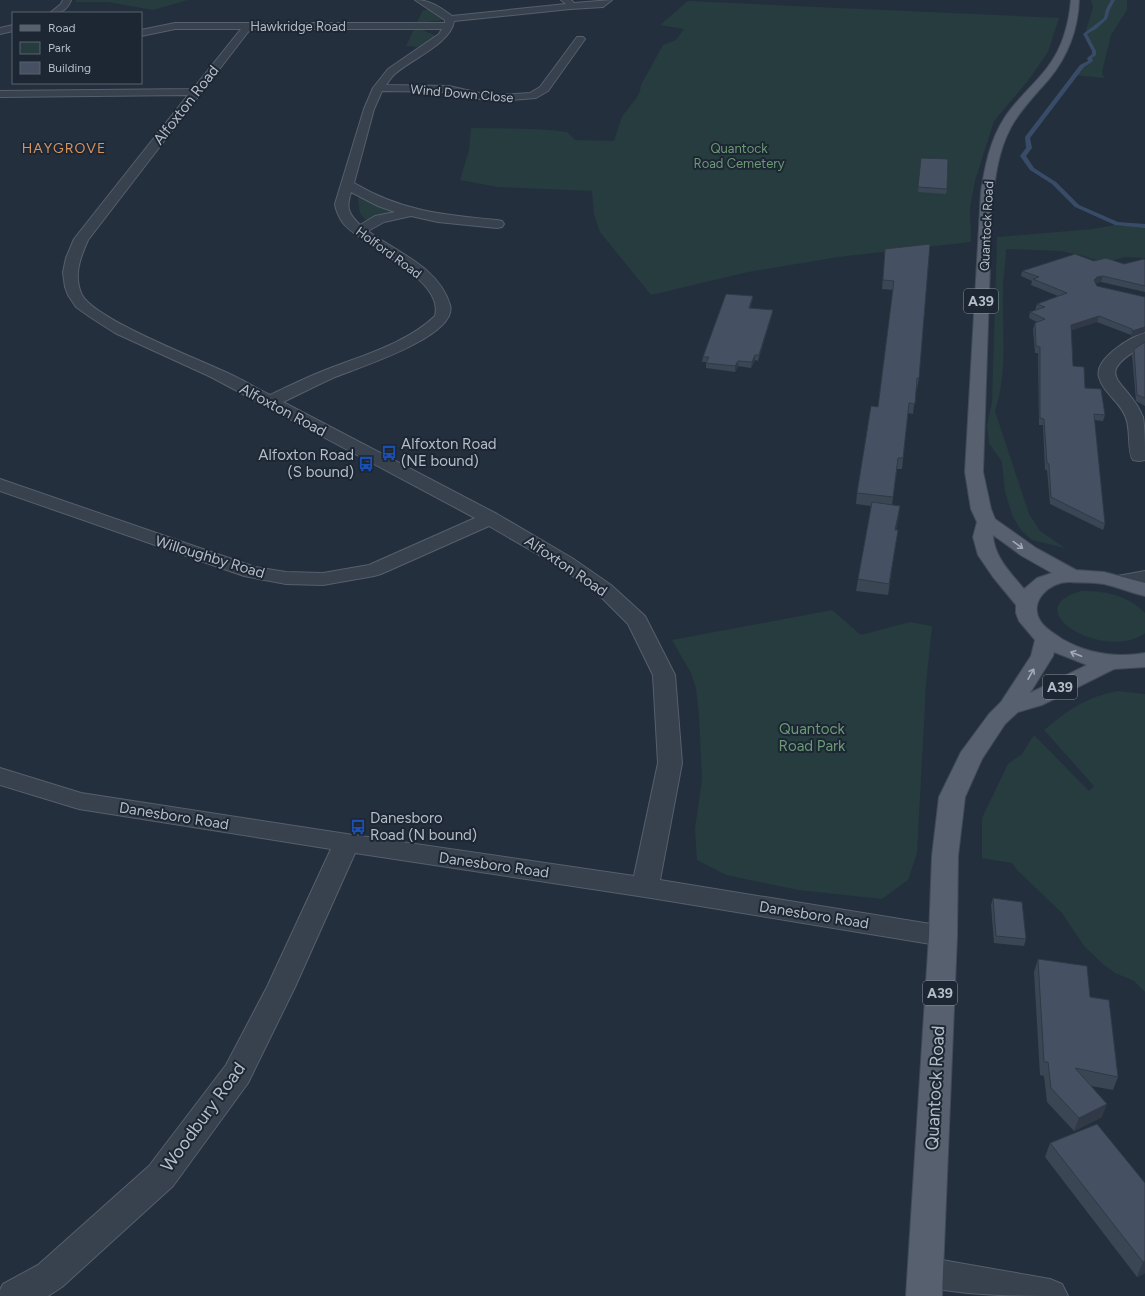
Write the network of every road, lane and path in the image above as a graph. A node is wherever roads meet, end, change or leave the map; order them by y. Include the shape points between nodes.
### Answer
1 (68, 0) edge
2 (419, 0) edge
3 (608, 0) edge
4 (1075, 0) edge
5 (567, 3) edge
6 (55, 12) edge
7 (449, 22) junction
8 (250, 27) junction
9 (12, 28) edge
10 (0, 31) edge
11 (147, 33) edge
12 (580, 40) dead end
13 (557, 49) dead end
14 (572, 50) junction
15 (378, 88) junction
16 (195, 92) junction
17 (0, 94) edge
18 (12, 94) junction
19 (0, 103) edge
20 (347, 184) junction
21 (408, 213) junction
22 (497, 224) dead end
23 (358, 231) junction
24 (1145, 338) edge
25 (269, 402) junction
26 (1142, 434) edge
27 (1139, 456) dead end
28 (0, 485) edge
29 (490, 518) junction
30 (987, 522) junction
31 (1074, 577) junction
32 (1145, 577) edge
33 (1119, 581) junction
34 (1145, 590) edge
35 (1027, 604) junction
36 (1046, 637) junction
37 (1110, 662) junction
38 (1142, 662) edge
39 (1010, 707) junction
40 (0, 776) edge
41 (347, 843) junction
42 (645, 887) junction
43 (943, 936) junction
44 (924, 1284) edge
45 (15, 1296) edge
46 (1050, 1296) edge

1 - 6 street
2 - 7 street via 440,11
3 - 5 street, Hawkridge Road via 603,4
4 - 30 main road, Quantock Road / A39 via 1069,34 1060,54 1051,69 1011,117 1000,137 990,165 974,472 981,509
5 - 7 street, Hawkridge Road via 565,8
7 - 8 street, Hawkridge Road
7 - 15 street, Holford Road via 442,36 392,71
8 - 11 street, Hawkridge Road via 174,26
8 - 16 street, Alfoxton Road
9 - 10 street
12 - 14 street, Wind Down Close
13 - 14 street
14 - 15 street, Wind Down Close via 544,89 532,96 500,98 449,89
15 - 20 street, Holford Road via 369,109
16 - 18 street
16 - 25 street, Alfoxton Road via 81,239 70,272 72,287 81,304 120,330 217,374
17 - 18 street
18 - 19 street
20 - 21 street via 371,198
20 - 23 street, Holford Road via 341,212
21 - 22 street via 473,218
21 - 23 street via 380,219
23 - 25 street, Holford Road via 419,271 441,298 444,308 441,319 426,331 402,344
24 - 26 street via 1113,359 1107,367 1106,374 1109,383 1132,411
25 - 29 street, Alfoxton Road
26 - 27 street
28 - 29 street, Willoughby Road via 251,572 286,578 323,579 374,570
29 - 42 street, Alfoxton Road via 565,562 604,589 637,620 664,675 670,763
30 -> 31 main road via 1029,552
30 - 35 main road, A39 via 983,535 990,558
31 - 33 main road
31 - 35 main road via 1051,581 1037,588 1030,595
32 - 33 street
33 - 34 main road
35 - 36 main road, A39 via 1027,613 1035,629
37 -> 36 main road, A39 via 1064,650
39 -> 36 main road, Quantock Road / A39 via 1042,656
37 - 38 main road, A39
37 - 39 main road, Quantock Road / A39 via 1034,700
39 - 43 main road, Quantock Road / A39 via 997,719 970,758 952,797 945,856
40 - 41 street, Danesboro Road via 79,801
41 - 42 street, Danesboro Road
41 - 45 street, Woodbury Road via 281,987 237,1074 161,1176 50,1276
42 - 43 street, Danesboro Road
43 - 44 main road, Quantock Road / A39
44 - 46 street

